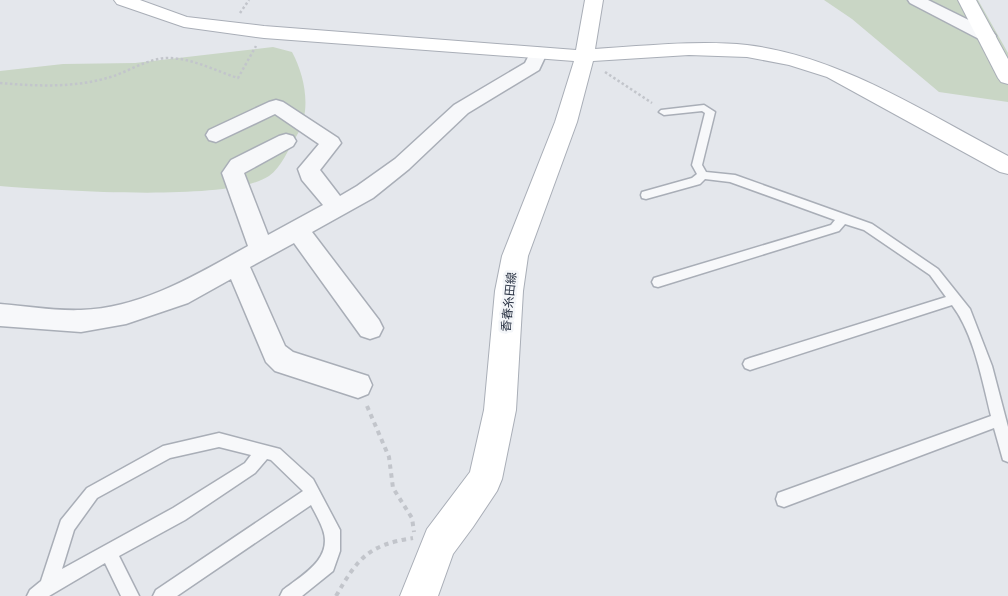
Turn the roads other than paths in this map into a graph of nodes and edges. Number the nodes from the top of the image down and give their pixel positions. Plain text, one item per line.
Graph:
1 (123, 0) edge
2 (594, 0) edge
3 (916, 0) edge
4 (967, 0) edge
5 (987, 36) junction
6 (538, 52) junction
7 (582, 56) junction
8 (1008, 78) edge
9 (664, 112) road end
10 (216, 134) dead end
11 (286, 141) dead end
12 (1008, 166) edge
13 (703, 175) junction
14 (646, 195) dead end
15 (337, 208) junction
16 (843, 218) junction
17 (297, 230) junction
18 (261, 249) junction
19 (237, 264) junction
20 (658, 282) dead end
21 (955, 299) junction
22 (0, 315) edge
23 (370, 328) dead end
24 (750, 364) dead end
25 (358, 385) road end
26 (999, 420) junction
27 (264, 451) junction
28 (1008, 456) edge
29 (313, 494) junction
30 (784, 499) dead end
31 (109, 553) junction
32 (42, 591) edge
33 (130, 596) edge
34 (162, 596) edge
35 (288, 596) edge
36 (419, 596) edge

1 - 6 street
2 - 7 street, 香春糸田線
3 - 5 street
4 - 5 street
5 - 8 street
6 - 7 street
6 - 15 street
7 - 12 street
7 - 36 street, 香春糸田線
9 - 13 lane
10 - 15 street
11 - 18 street
13 - 14 lane
13 - 16 lane
15 - 17 street
16 - 20 lane
16 - 21 lane
17 - 18 street
17 - 23 street
18 - 19 street
19 - 22 street
19 - 25 street
21 - 24 lane
21 - 26 lane
26 - 28 lane
26 - 30 lane
27 - 29 lane
27 - 31 lane
27 - 32 lane
29 - 34 lane
29 - 35 lane
31 - 32 lane
31 - 33 lane

